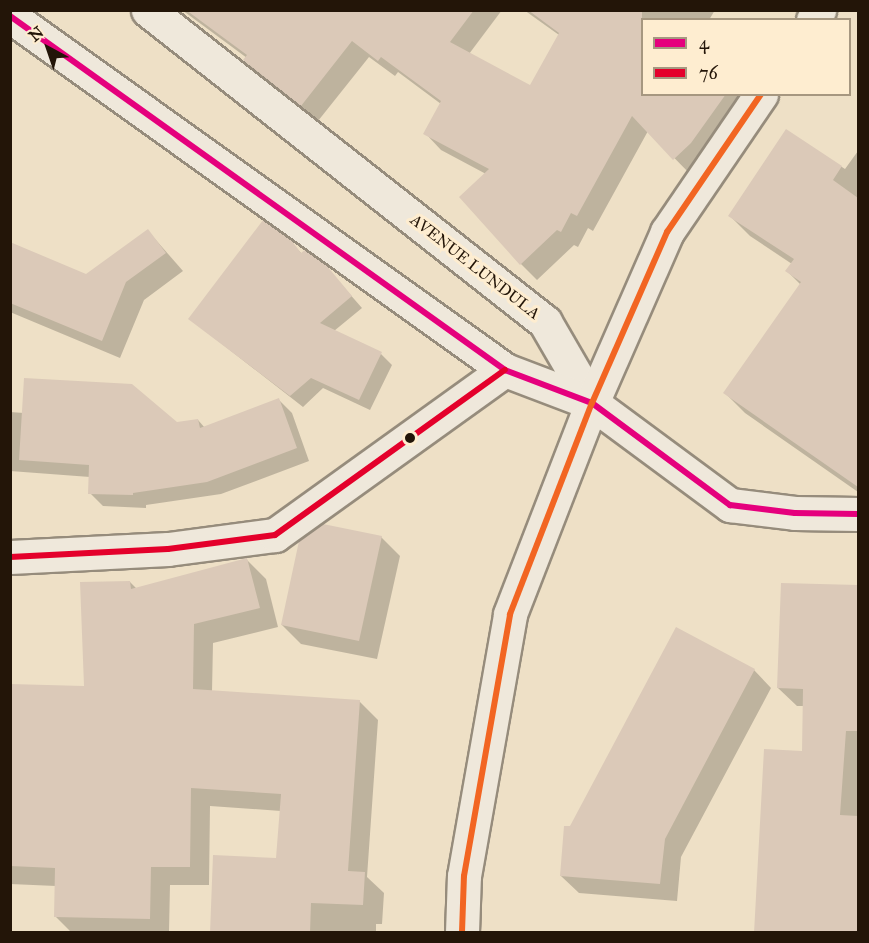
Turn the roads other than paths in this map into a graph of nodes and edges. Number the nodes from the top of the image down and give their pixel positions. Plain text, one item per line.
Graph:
1 (148, 10) edge
2 (10, 16) edge
3 (760, 96) edge
4 (505, 370) junction
5 (592, 403) junction
6 (858, 514) edge
7 (10, 556) edge
8 (462, 933) edge

1 - 5 street, AVENUE LUNDULA
2 - 4 street
3 - 5 street
4 - 5 street
4 - 7 street
5 - 6 street
5 - 8 street

